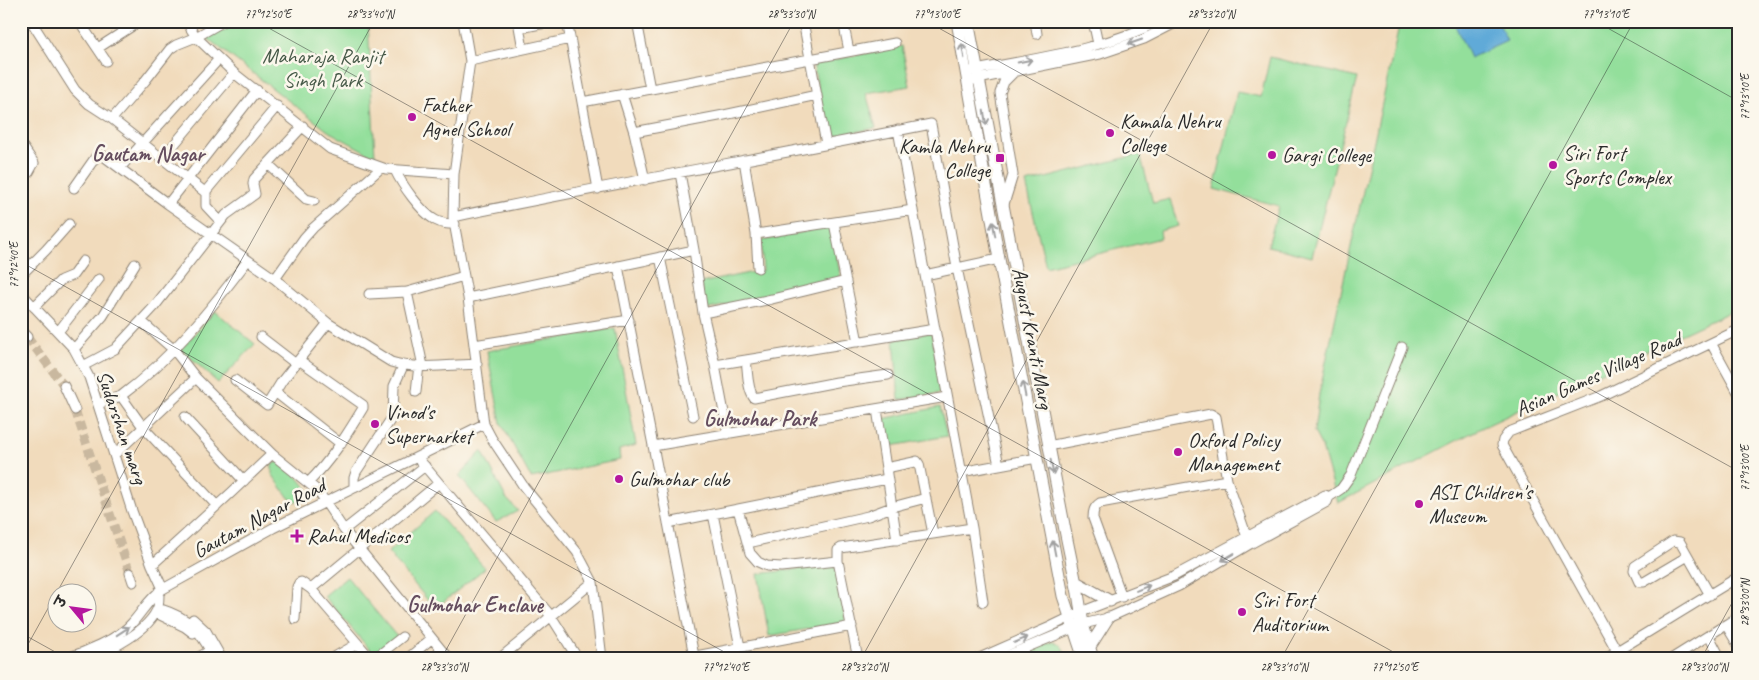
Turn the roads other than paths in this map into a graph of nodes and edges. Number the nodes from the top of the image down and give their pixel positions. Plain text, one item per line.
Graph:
1 (31, 21) edge
2 (80, 21) edge
3 (140, 21) edge
4 (186, 21) edge
5 (224, 21) edge
6 (463, 21) edge
7 (556, 21) edge
8 (567, 21) edge
9 (637, 21) edge
10 (803, 21) edge
11 (843, 21) edge
12 (957, 21) edge
13 (968, 21) edge
14 (1035, 21) edge
15 (1093, 21) edge
16 (1159, 21) edge
17 (1179, 21) edge
18 (519, 25) edge
19 (1038, 34) dead end
20 (196, 37) junction
21 (570, 39) junction
22 (895, 43) dead end
23 (1098, 44) junction
24 (98, 48) junction
25 (523, 49) junction
26 (849, 51) junction
27 (810, 58) junction
28 (219, 59) junction
29 (106, 61) dead end
30 (470, 61) junction
31 (1014, 72) junction
32 (234, 73) junction
33 (972, 76) junction
34 (650, 89) junction
35 (256, 90) junction
36 (622, 94) junction
37 (816, 95) junction
38 (582, 102) junction
39 (277, 106) junction
40 (112, 119) junction
41 (302, 126) junction
42 (898, 130) junction
43 (634, 132) junction
44 (143, 143) junction
45 (21, 144) edge
46 (826, 144) junction
47 (162, 160) junction
48 (744, 160) junction
49 (268, 164) junction
50 (120, 168) junction
51 (381, 168) junction
52 (395, 170) junction
53 (680, 173) junction
54 (454, 174) junction
55 (21, 179) edge
56 (187, 179) junction
57 (645, 180) junction
58 (74, 188) dead end
59 (598, 189) junction
60 (206, 193) junction
61 (314, 201) dead end
62 (168, 204) junction
63 (1003, 208) junction
64 (912, 210) junction
65 (454, 221) junction
66 (220, 222) junction
67 (834, 223) junction
68 (69, 224) dead end
69 (210, 234) junction
70 (756, 234) junction
71 (694, 250) junction
72 (660, 257) junction
73 (999, 259) junction
74 (248, 260) junction
75 (83, 261) dead end
76 (135, 264) dead end
77 (618, 266) junction
78 (758, 268) dead end
79 (956, 268) junction
80 (21, 275) edge
81 (925, 275) junction
82 (464, 276) junction
83 (99, 279) dead end
84 (275, 279) junction
85 (846, 282) junction
86 (407, 292) junction
87 (21, 293) edge
88 (369, 294) dead end
89 (468, 298) junction
90 (34, 307) junction
91 (703, 313) junction
92 (629, 320) junction
93 (142, 321) junction
94 (328, 323) junction
95 (935, 329) junction
96 (1738, 330) edge
97 (58, 332) junction
98 (261, 337) dead end
99 (858, 342) junction
100 (1711, 343) junction
101 (474, 345) junction
102 (1402, 347) dead end
103 (74, 350) junction
104 (174, 350) junction
105 (746, 360) junction
106 (297, 362) junction
107 (404, 364) junction
108 (477, 364) junction
109 (715, 365) junction
110 (83, 366) junction
111 (421, 366) junction
112 (888, 375) dead end
113 (196, 378) junction
114 (235, 380) dead end
115 (64, 386) tunnel mouth
116 (275, 392) junction
117 (416, 392) dead end
118 (1738, 392) edge
119 (121, 396) junction
120 (947, 396) junction
121 (98, 404) junction
122 (877, 408) junction
123 (75, 410) tunnel mouth
124 (693, 416) dead end
125 (185, 417) dead end
126 (484, 424) junction
127 (143, 426) junction
128 (728, 434) junction
129 (341, 444) junction
130 (653, 446) junction
131 (1048, 446) junction
132 (115, 454) junction
133 (272, 454) junction
134 (417, 457) junction
135 (1037, 458) junction
136 (999, 465) junction
137 (425, 466) junction
138 (886, 468) junction
139 (961, 472) junction
140 (887, 479) junction
141 (1227, 480) junction
142 (244, 481) junction
143 (308, 483) junction
144 (439, 483) junction
145 (354, 488) junction
146 (926, 498) junction
147 (326, 502) junction
148 (217, 506) junction
149 (892, 507) junction
150 (738, 509) junction
151 (713, 514) junction
152 (668, 523) junction
153 (972, 528) junction
154 (344, 530) junction
155 (934, 534) junction
156 (897, 540) junction
157 (1248, 540) junction
158 (748, 543) junction
159 (359, 549) junction
160 (1688, 556) junction
161 (838, 561) junction
162 (152, 564) junction
163 (130, 573) tunnel mouth
164 (1738, 577) edge
165 (133, 582) dead end
166 (593, 582) junction
167 (1076, 582) junction
168 (311, 589) junction
169 (161, 590) junction
170 (1710, 595) junction
171 (1122, 597) junction
172 (983, 602) dead end
173 (1110, 602) junction
174 (156, 610) junction
175 (168, 611) junction
176 (551, 616) junction
177 (1108, 618) junction
178 (1738, 618) edge
179 (294, 619) dead end
180 (1077, 620) junction
181 (1726, 625) junction
182 (852, 626) junction
183 (1709, 636) junction
184 (402, 637) dead end
185 (431, 639) junction
186 (358, 644) junction
187 (1738, 645) edge
188 (740, 648) junction
189 (113, 649) junction
190 (1617, 651) junction
191 (1091, 653) edge
192 (207, 656) edge
193 (694, 656) junction
194 (448, 658) edge
195 (64, 659) edge
196 (88, 659) edge
197 (119, 659) edge
198 (195, 659) edge
199 (215, 659) edge
200 (222, 659) edge
201 (331, 659) edge
202 (372, 659) edge
203 (407, 659) edge
204 (499, 659) edge
205 (578, 659) edge
206 (602, 659) edge
207 (680, 659) edge
208 (858, 659) edge
209 (977, 659) edge
210 (999, 659) edge
211 (1084, 659) edge
212 (1604, 659) edge
213 (1670, 659) edge
214 (1721, 659) edge

1 - 40 street
2 - 24 street
3 - 24 street
4 - 20 street
5 - 20 street
6 - 30 street
7 - 18 street
8 - 21 street
9 - 34 street
10 - 27 street
11 - 26 street
33 -> 12 main road, August Kranti Marg
13 - 33 main road, August Kranti Marg
14 - 19 street
15 - 23 street
16 - 23 street
17 -> 31 street
18 - 25 street
20 - 28 street
20 - 40 street
21 - 25 street
21 - 38 street
22 - 26 street
33 -> 23 street
24 - 29 street
25 - 30 street
26 - 27 street
27 - 34 street
27 - 37 street
28 - 32 street
28 - 44 street
30 - 54 street
31 - 33 street
31 - 63 street
32 - 35 street
32 - 47 street
33 -> 63 main road, August Kranti Marg
73 -> 33 main road, August Kranti Marg
34 - 36 street
35 - 39 street
35 - 56 street
36 - 38 street
36 - 43 street
37 - 43 street
37 - 46 street
38 - 59 street
39 - 41 street
39 - 60 street
40 - 44 street
41 - 49 street
41 - 51 street
42 - 46 street
42 - 64 street
42 - 79 street
43 - 57 street
44 - 47 street
44 - 50 street
45 - 55 street
46 - 48 street
47 - 56 street
48 - 53 street
48 - 70 street
49 - 61 street
49 - 66 street
50 - 58 street
50 - 62 street
51 - 52 street
51 - 84 street
52 - 54 street
52 - 65 street
53 - 57 street
53 - 71 street
54 - 65 street
56 - 60 street
56 - 62 street
57 - 59 street
59 - 65 street
60 - 66 street
62 - 69 street
63 - 131 main road, August Kranti Marg
64 - 67 street
64 - 81 street
65 - 82 street
66 - 69 street
67 - 70 street
67 - 85 street
68 - 80 street
69 - 74 street
69 - 93 street
70 - 78 street
71 - 72 street
71 - 91 street
72 - 77 street
72 - 124 street
73 - 79 street
135 -> 73 main road, August Kranti Marg
74 - 84 street
74 - 104 street
75 - 90 street
76 - 103 street
77 - 89 street
77 - 92 street
79 - 81 street
79 - 136 street
81 - 95 street
82 - 86 street
82 - 89 street
83 - 97 street
84 - 94 street
85 - 91 street
85 - 99 street
86 - 88 street
86 - 111 street
87 - 90 street, Sudarshan marg
89 - 101 street
90 - 97 street, Sudarshan marg
91 - 109 street
92 - 101 street
92 - 130 street
93 - 104 street
93 - 110 street
94 - 106 street
94 - 107 street
95 - 99 street
95 - 120 street
96 - 100 street, Asian Games Village Road
97 - 103 street, Sudarshan marg
98 - 106 street
99 - 105 street
100 - 118 street
100 - 190 street, Asian Games Village Road
101 - 108 street
102 - 157 street
103 - 110 street, Sudarshan marg
104 - 113 street
104 - 119 street
105 - 109 street
105 - 112 street
106 - 116 street
106 - 129 street
107 - 111 street
107 - 145 street
108 - 111 street
108 - 126 street
109 - 128 street
110 - 121 street, Sudarshan marg
111 - 117 street
113 - 127 street
113 - 133 street
114 - 116 street
115 - 123 street
116 - 129 street
119 - 121 street
119 - 127 street
120 - 122 street
120 - 139 street
121 - 132 street, Sudarshan marg
122 - 128 street
122 - 138 street
125 - 142 street
126 - 134 street, Gautam Nagar Road
126 - 166 street
127 - 132 street
127 - 148 street
128 - 130 street
129 - 143 street
130 - 152 street
131 - 141 street
131 -> 167 main road, August Kranti Marg
132 - 162 street, Sudarshan marg
133 - 142 street
133 - 143 street
134 - 137 street
134 - 145 street, Gautam Nagar Road
135 - 136 street
180 -> 135 main road, August Kranti Marg
136 - 139 street
137 - 144 street
137 - 154 street
138 - 140 street
138 - 146 street
139 - 153 street
140 - 149 street
140 - 150 street
141 - 157 street
141 - 171 street
142 - 148 street
143 - 147 street
144 - 159 street
144 - 176 street
145 - 147 street, Gautam Nagar Road
146 - 149 street
146 - 155 street
147 - 154 street
147 - 169 street, Gautam Nagar Road
148 - 162 street
149 - 156 street
149 - 158 street
150 - 151 street
150 - 158 street
151 - 152 street
151 - 188 street
152 - 193 street
153 - 155 street
153 - 172 street
154 - 159 street
155 - 156 street
156 - 161 street
171 -> 157 street
157 -> 177 street
158 - 161 street
159 - 168 street
159 - 185 street
160 - 160 street
160 - 170 street
161 - 182 street
162 - 169 street, Sudarshan marg
163 - 165 street
164 - 170 street
166 - 176 street
166 - 206 street
167 - 173 main road
167 - 180 main road, August Kranti Marg
168 - 179 street
168 - 186 street
169 - 174 street
195 -> 169 street, Gautam Nagar Road
170 - 190 street
171 - 173 street
173 - 180 street
174 - 175 street
174 - 189 street
174 - 192 street
175 - 199 street
175 - 200 street
176 - 204 street
176 - 205 street
177 - 180 street
177 - 191 main road
178 - 181 street
180 - 191 main road, August Kranti Marg
209 -> 180 street
180 - 210 street
180 - 211 main road, August Kranti Marg
181 - 183 street
181 - 187 street
182 - 188 street
182 - 208 street
183 - 213 street
183 - 214 street
184 - 202 street
185 - 194 street
185 - 203 street
186 - 201 street
186 - 202 street
188 - 193 street
189 - 196 street
189 - 197 street
190 - 212 street
192 - 198 street
193 - 207 street

